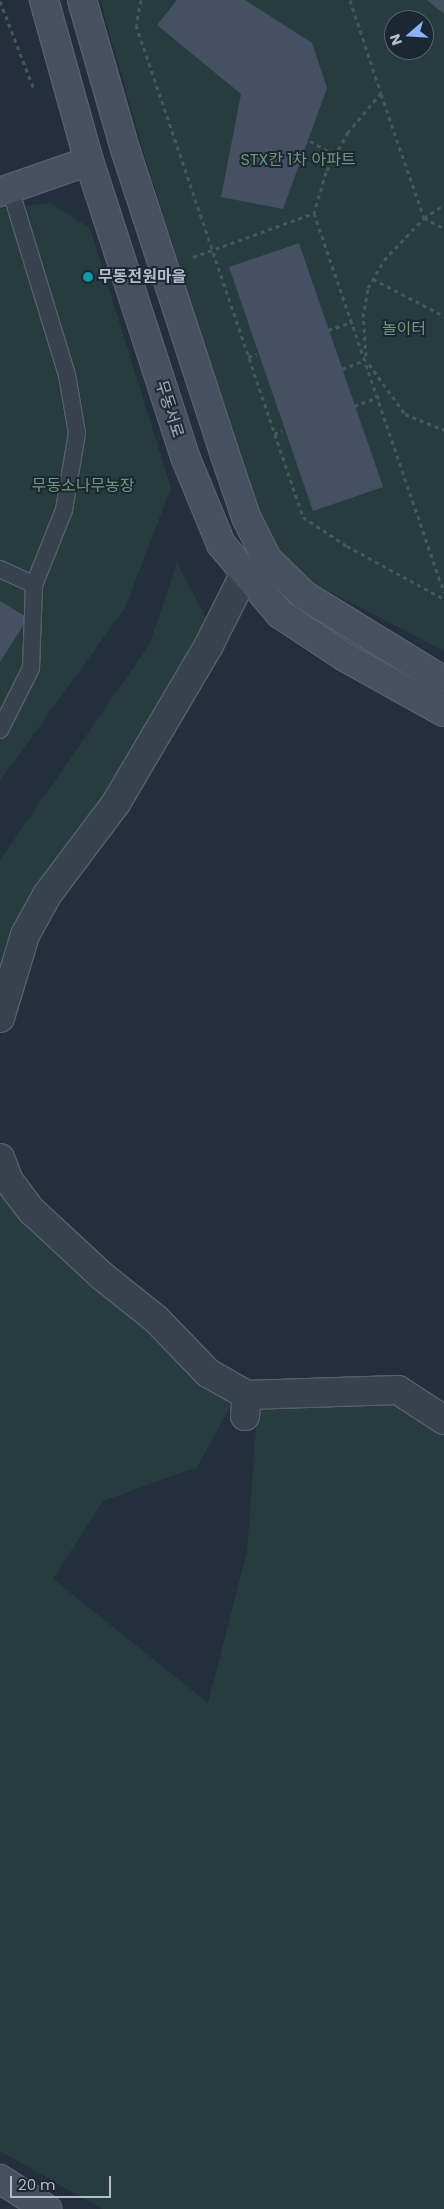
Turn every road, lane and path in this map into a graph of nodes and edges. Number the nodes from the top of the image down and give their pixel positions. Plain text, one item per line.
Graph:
1 (0, 0) edge
2 (44, 0) edge
3 (82, 0) edge
4 (141, 0) edge
5 (350, 0) edge
6 (381, 93) junction
7 (37, 96) dead end
8 (310, 141) dead end
9 (335, 155) junction
10 (89, 161) junction
11 (5, 190) edge
12 (444, 204) edge
13 (314, 213) junction
14 (424, 218) junction
15 (444, 228) edge
16 (212, 250) junction
17 (373, 279) junction
18 (444, 316) edge
19 (353, 322) junction
20 (328, 330) dead end
21 (257, 354) dead end
22 (248, 357) junction
23 (366, 360) junction
24 (342, 369) dead end
25 (379, 397) junction
26 (354, 406) dead end
27 (444, 430) edge
28 (282, 431) dead end
29 (274, 434) junction
30 (0, 569) edge
31 (244, 575) junction
32 (34, 585) junction
33 (444, 592) edge
34 (444, 598) edge
35 (444, 681) edge
36 (444, 712) edge
37 (0, 730) edge
38 (0, 1018) edge
39 (0, 1158) edge
40 (444, 1420) edge
41 (0, 2179) edge
42 (47, 2209) edge

1 - 7 path
2 - 10 main road, 무동서로
3 - 35 main road
4 - 16 path
5 - 6 path
6 - 9 path
6 - 14 path
8 - 9 path
9 - 13 path
10 - 11 main road
10 - 31 main road, 무동서로
11 - 32 lane
12 - 14 path
13 - 16 path
13 - 19 path
14 - 15 path
14 - 17 path
16 - 22 path
17 - 18 path
17 - 23 path
19 - 20 path
19 - 23 path
21 - 22 path
22 - 29 path
23 - 24 path
23 - 25 path
23 - 27 path
25 - 26 path
25 - 33 path
28 - 29 path
29 - 34 path
30 - 32 lane
31 - 36 main road, 무동서로
31 - 38 street
32 - 37 lane
39 - 40 street
41 - 42 main road

